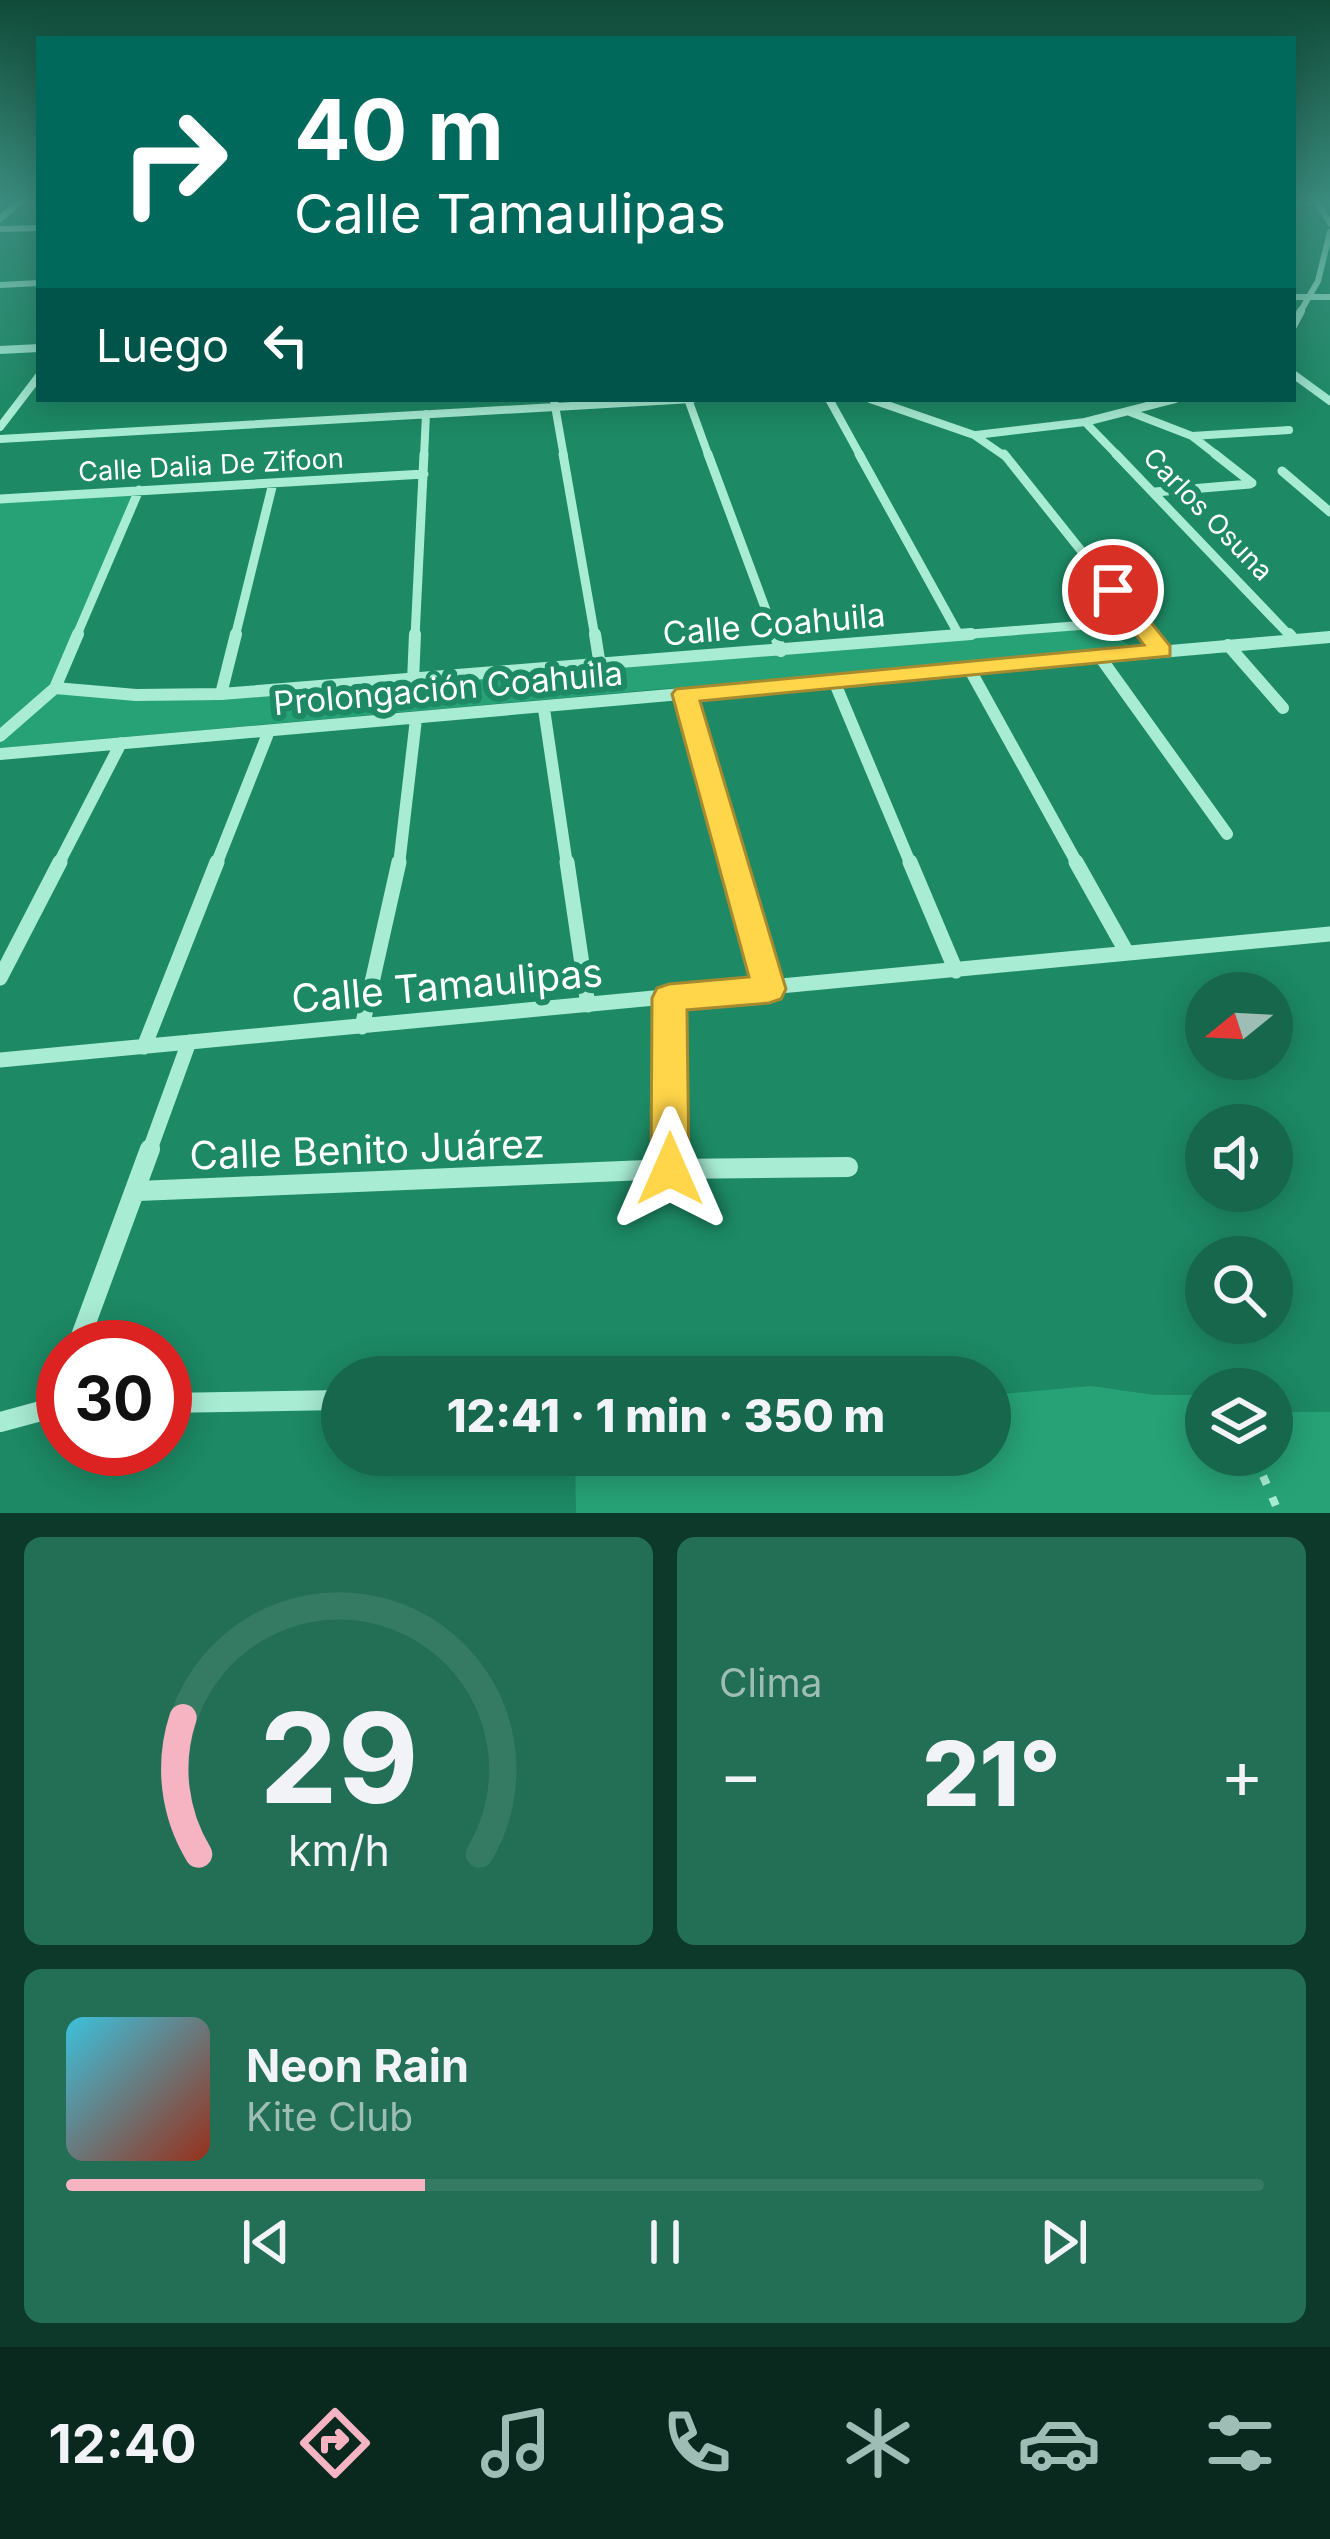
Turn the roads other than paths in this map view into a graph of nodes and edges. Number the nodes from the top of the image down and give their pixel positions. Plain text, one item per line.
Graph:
1 (1317, 271) edge
2 (36, 283) edge
3 (0, 285) edge
4 (1296, 297) edge
5 (1330, 297) edge
6 (1309, 299) junction
7 (1296, 321) edge
8 (36, 348) edge
9 (0, 350) edge
10 (1296, 376) edge
11 (36, 380) edge
12 (36, 394) edge
13 (24, 395) junction
14 (1330, 401) edge
15 (402, 402) edge
16 (588, 402) edge
17 (690, 402) edge
18 (831, 402) edge
19 (879, 402) edge
20 (1164, 402) edge
21 (554, 403) edge
22 (1129, 412) junction
23 (426, 414) junction
24 (400, 416) junction
25 (1085, 422) junction
26 (0, 427) edge
27 (1288, 430) dead end
28 (974, 435) junction
29 (1192, 436) junction
30 (0, 439) edge
31 (1282, 471) dead end
32 (424, 474) junction
33 (273, 483) junction
34 (139, 490) junction
35 (1155, 492) junction
36 (0, 499) edge
37 (1330, 512) edge
38 (1138, 621) junction
39 (959, 635) junction
40 (1324, 638) edge
41 (1294, 640) junction
42 (1228, 645) junction
43 (1330, 650) edge
44 (781, 651) junction
45 (1161, 651) junction
46 (1100, 657) junction
47 (601, 665) junction
48 (969, 668) junction
49 (413, 681) junction
50 (834, 681) junction
51 (56, 688) junction
52 (220, 694) junction
53 (685, 694) junction
54 (1283, 708) dead end
55 (544, 709) junction
56 (416, 719) junction
57 (269, 730) junction
58 (0, 736) edge
59 (122, 743) junction
60 (0, 754) edge
61 (1227, 834) dead end
62 (1330, 934) edge
63 (1127, 953) junction
64 (956, 971) junction
65 (0, 978) edge
66 (769, 989) junction
67 (669, 998) junction
68 (588, 1005) junction
69 (362, 1027) junction
70 (189, 1042) junction
71 (144, 1047) junction
72 (0, 1060) edge
73 (848, 1167) dead end
74 (670, 1169) junction
75 (138, 1191) junction
76 (88, 1320) edge
77 (321, 1400) edge
78 (192, 1403) edge
79 (36, 1412) edge
80 (0, 1422) edge

1 - 6 street
2 - 3 street
4 - 6 street
5 - 6 street
6 - 7 street
8 - 9 street
10 - 14 street
11 - 13 street
12 - 13 street
13 - 26 street
15 - 24 street
16 - 21 street
17 - 44 street
18 - 39 street
19 - 28 street
20 - 22 street
21 - 23 street
21 - 47 street
22 - 25 street
22 - 29 street
23 - 24 street
23 - 32 street
24 - 30 street
25 - 28 street
25 - 35 street, Carlos Osuna
27 - 29 street
28 - 38 street
29 - 35 street
31 - 37 street
32 - 33 street, Calle Dalia De Zifoon
32 - 49 street
33 - 34 street, Calle Dalia De Zifoon
33 - 52 street
34 - 36 street, Calle Dalia De Zifoon
34 - 51 street
35 - 41 street, Carlos Osuna
38 - 39 street, Calle Coahuila
38 - 45 street
39 - 44 street, Calle Coahuila
40 - 41 street, Prolongación Coahuila
40 - 43 street
41 - 42 street, Prolongación Coahuila
42 - 45 street, Prolongación Coahuila
42 - 54 street
44 - 47 street, Calle Coahuila
45 - 46 street, Prolongación Coahuila
46 - 48 street, Prolongación Coahuila
46 - 61 street
47 - 49 street, Calle Coahuila
48 - 50 street, Prolongación Coahuila
48 - 63 street
49 - 52 street, Calle Coahuila
50 - 53 street, Prolongación Coahuila
50 - 64 street
51 - 52 street, Calle Coahuila
51 - 58 street
53 - 55 street, Prolongación Coahuila
53 - 66 street
55 - 56 street, Prolongación Coahuila
55 - 68 street
56 - 57 street, Prolongación Coahuila
56 - 69 street
57 - 59 street, Prolongación Coahuila
57 - 71 street
59 - 60 street, Prolongación Coahuila
59 - 65 street
62 - 63 street, Calle Tamaulipas
63 - 64 street, Calle Tamaulipas
64 - 66 street, Calle Tamaulipas
66 - 67 street, Calle Tamaulipas
67 - 68 street, Calle Tamaulipas
67 - 74 street
68 - 69 street, Calle Tamaulipas
69 - 70 street, Calle Tamaulipas
70 - 71 street, Calle Tamaulipas
70 - 75 street
71 - 72 street, Calle Tamaulipas
73 - 74 street, Calle Benito Juárez
74 - 75 street, Calle Benito Juárez
75 - 76 street
77 - 78 street
79 - 80 street

